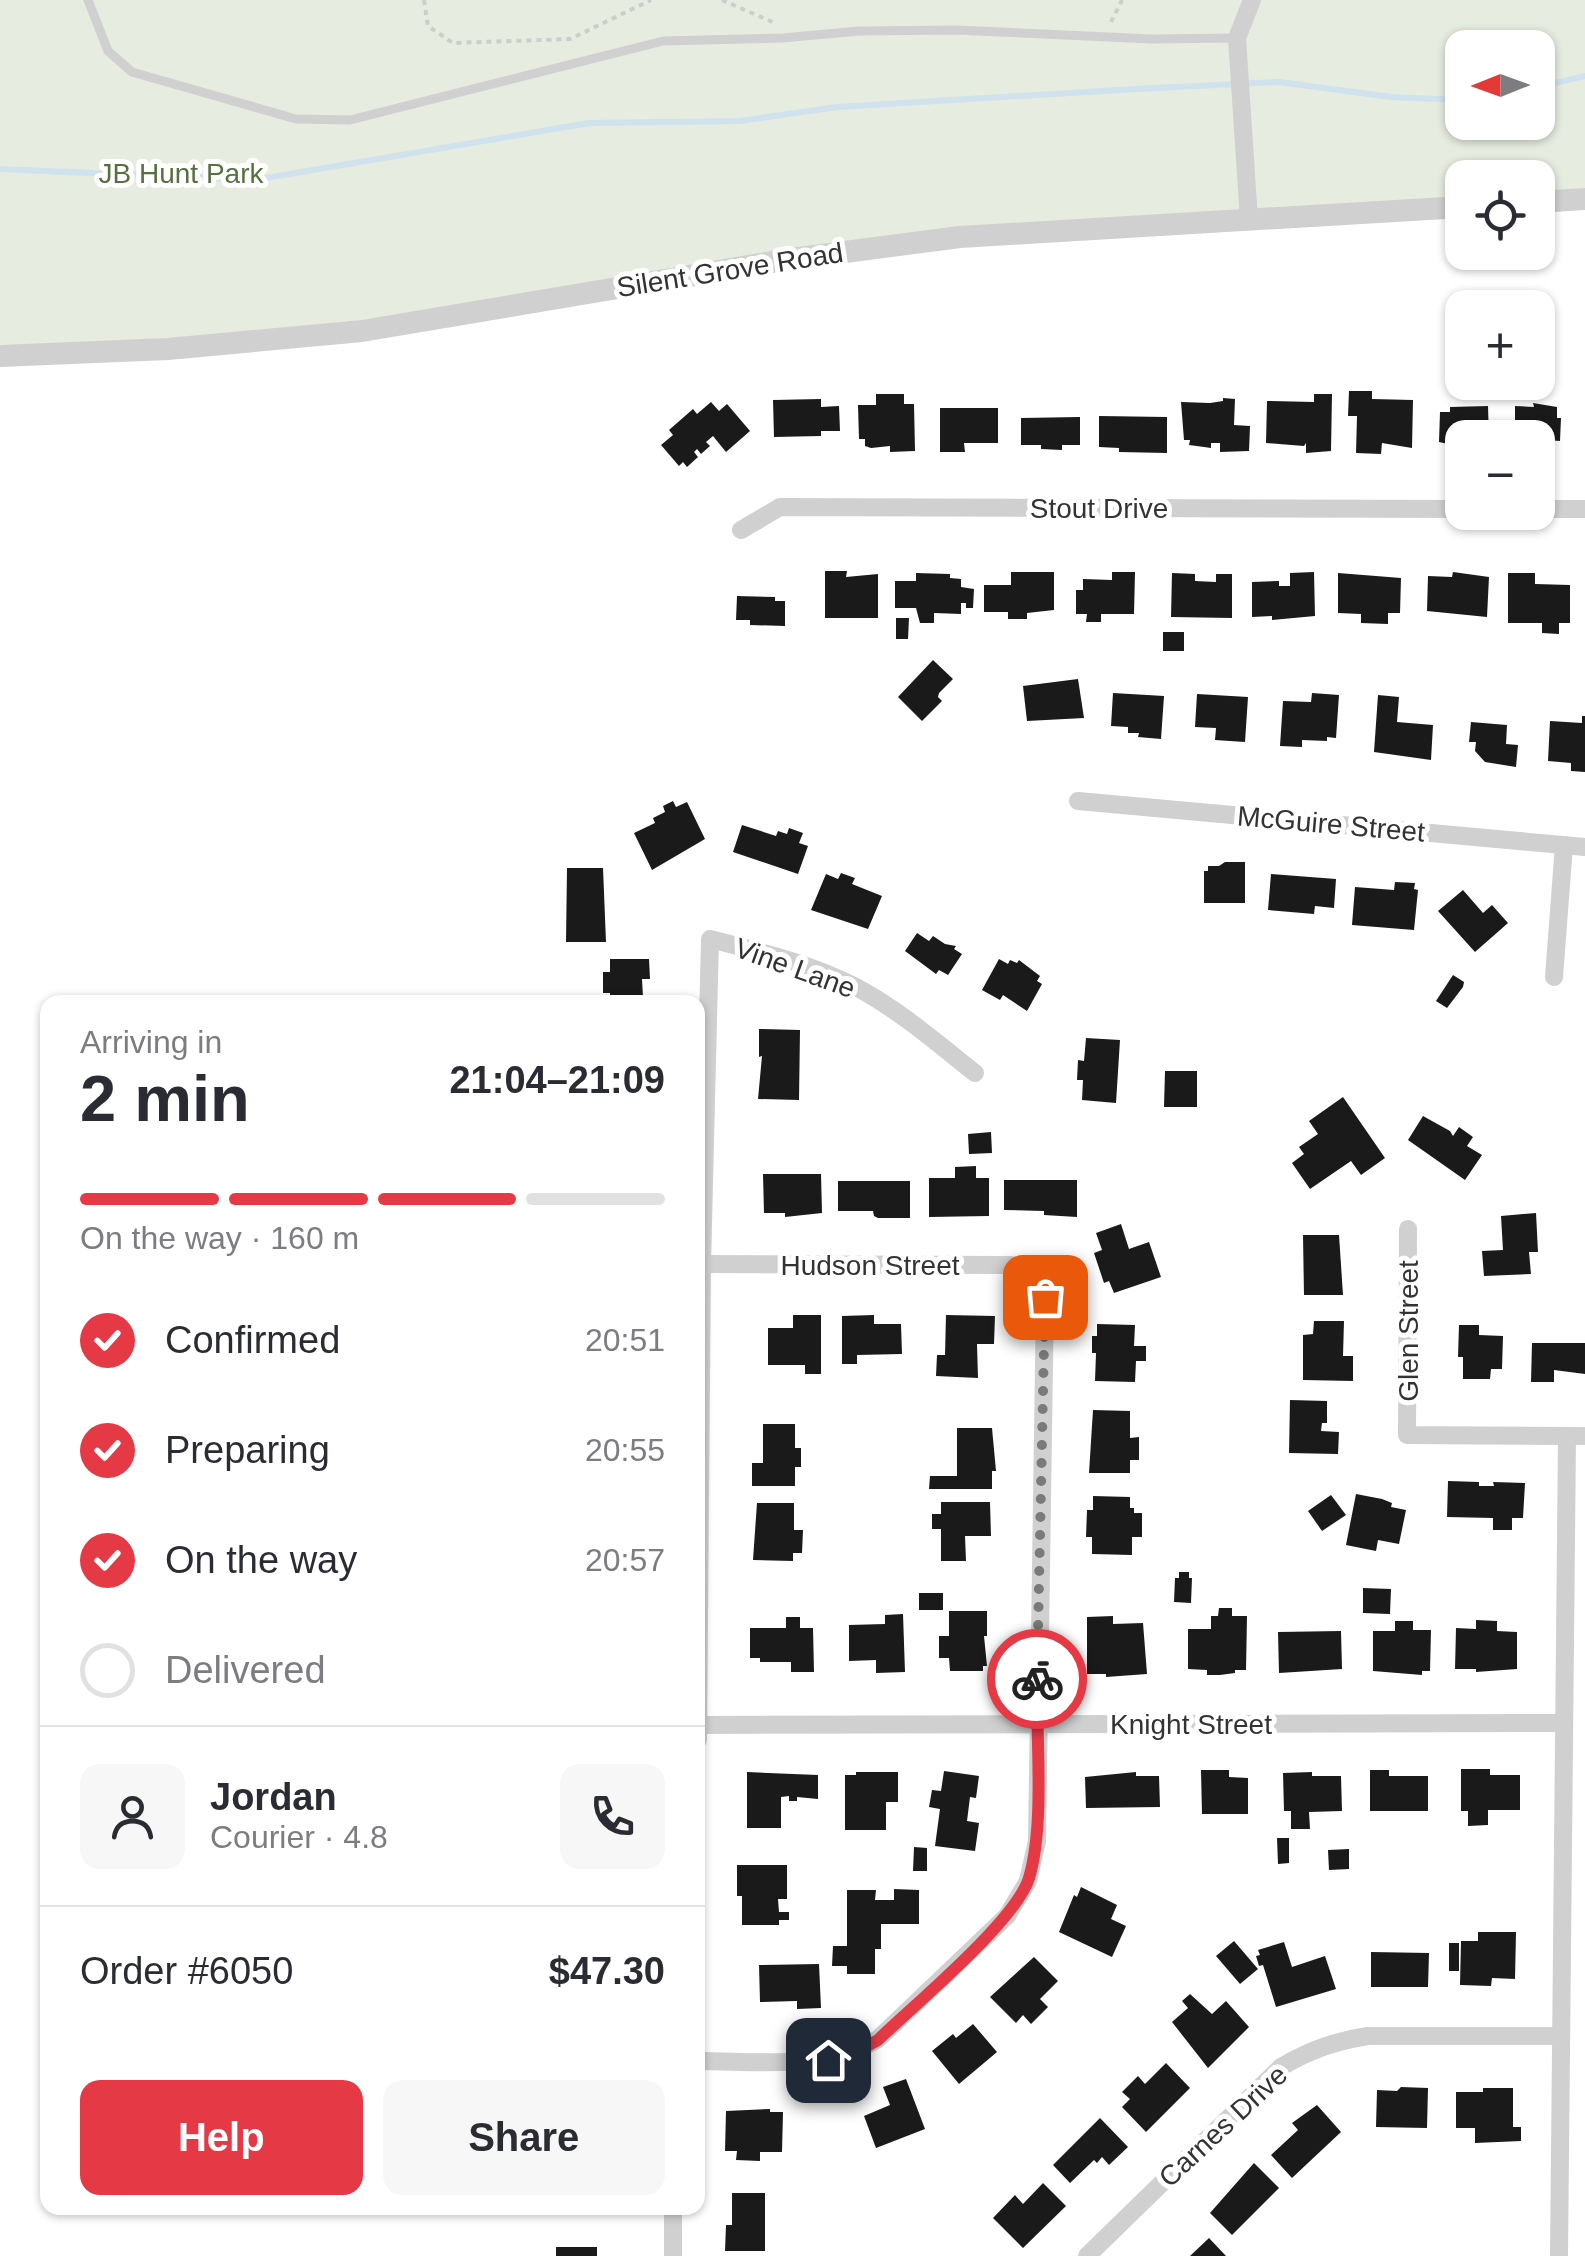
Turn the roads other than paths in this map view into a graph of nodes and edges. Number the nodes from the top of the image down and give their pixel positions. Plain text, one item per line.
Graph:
1 (88, 0) edge
2 (1252, 0) edge
3 (1237, 38) junction
4 (1585, 200) edge
5 (1555, 201) edge
6 (1445, 208) edge
7 (1249, 220) junction
8 (0, 356) edge
9 (1445, 509) edge
10 (1555, 509) edge
11 (1585, 509) edge
12 (741, 530) dead end
13 (1078, 801) dead end
14 (1564, 845) junction
15 (1585, 847) edge
16 (1554, 978) dead end
17 (975, 1073) dead end
18 (705, 1142) edge
19 (1408, 1229) dead end
20 (705, 1264) edge
21 (1576, 1436) edge
22 (1564, 1723) junction
23 (1036, 1724) junction
24 (705, 1725) edge
25 (1561, 2036) junction
26 (705, 2061) edge
27 (673, 2215) edge
28 (673, 2256) edge
29 (1087, 2256) edge
30 (1559, 2256) edge

1 - 3 lane
2 - 3 street
3 - 7 street
4 - 5 street
6 - 7 street, Silent Grove Road
7 - 8 street, Silent Grove Road
9 - 12 street, Stout Drive
10 - 11 street
13 - 14 street, McGuire Street
14 - 15 street, McGuire Street
14 - 16 street
17 - 18 street, Vine Lane
19 - 21 street, Glen Street
20 - 23 street, Hudson Street
21 - 22 street
22 - 23 street, Knight Street
22 - 25 street
23 - 24 street, Knight Street
23 - 26 street
25 - 29 street, Carnes Drive
25 - 30 street
27 - 28 street

